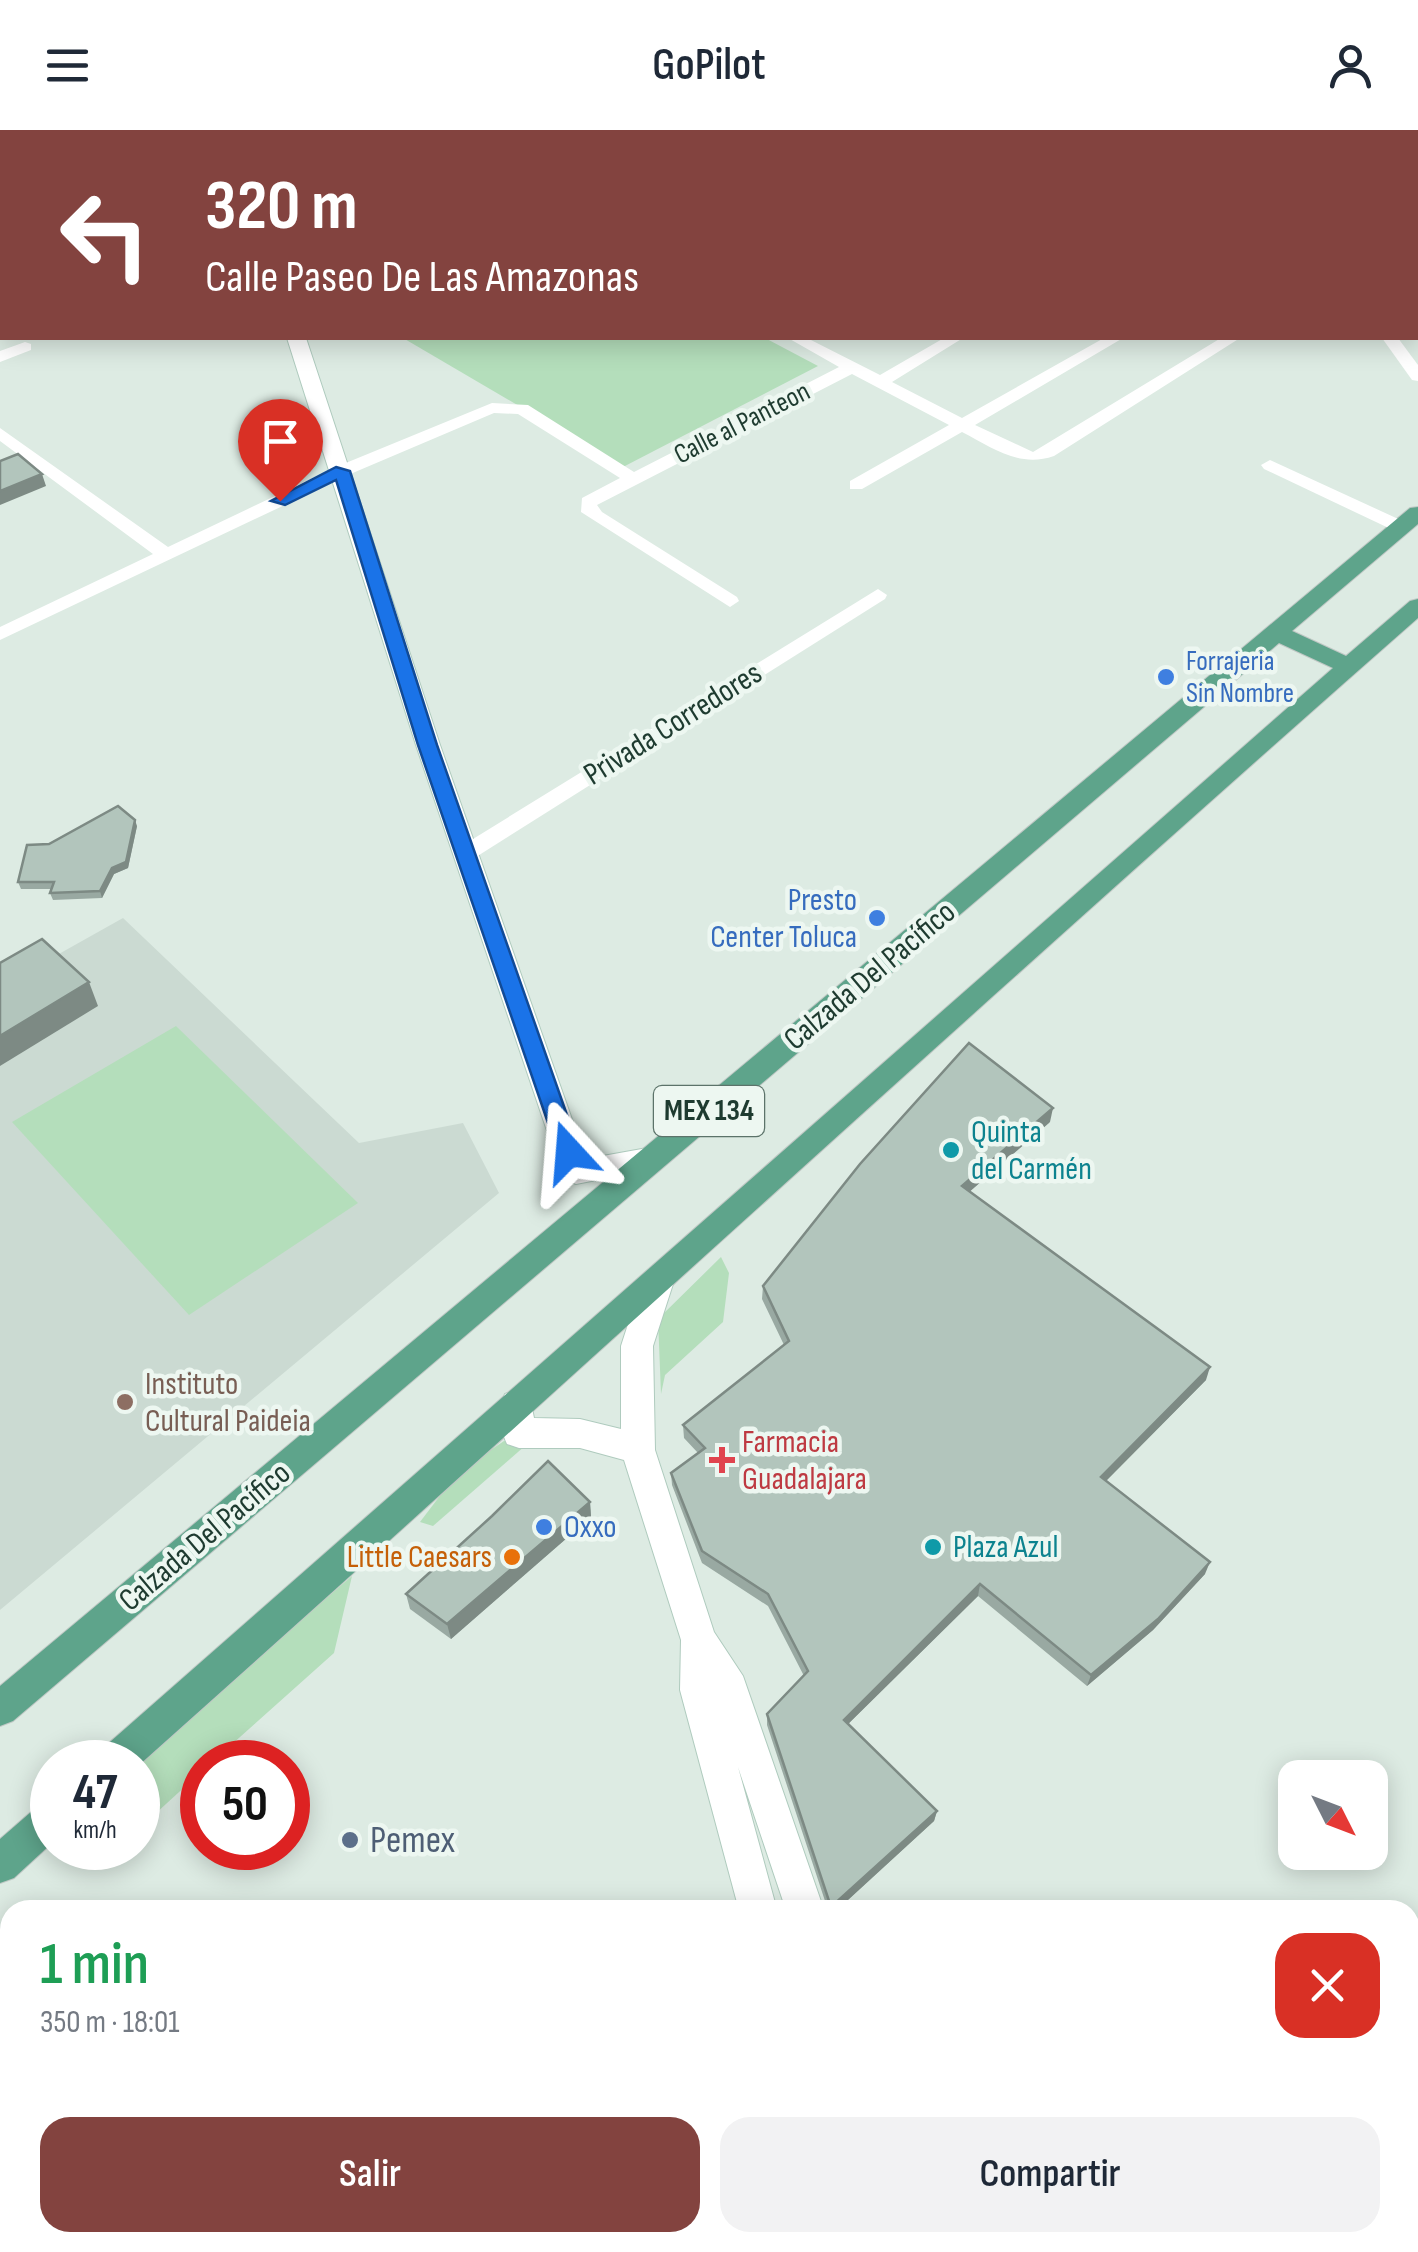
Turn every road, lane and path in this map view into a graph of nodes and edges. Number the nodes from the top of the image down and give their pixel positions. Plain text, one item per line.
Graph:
1 (297, 340) edge
2 (800, 340) edge
3 (952, 340) edge
4 (1111, 340) edge
5 (1229, 340) edge
6 (1391, 340) edge
7 (25, 347) dead end
8 (0, 357) edge
9 (852, 368) junction
10 (1418, 376) edge
11 (880, 382) junction
12 (962, 426) junction
13 (0, 433) edge
14 (1270, 465) dead end
15 (342, 471) junction
16 (632, 478) junction
17 (856, 485) dead end
18 (1410, 520) edge
19 (167, 555) junction
20 (878, 595) dead end
21 (730, 601) dead end
22 (1418, 606) edge
23 (1277, 633) junction
24 (0, 634) edge
25 (1350, 667) junction
26 (468, 852) junction
27 (654, 1158) junction
28 (657, 1284) junction
29 (517, 1404) junction
30 (638, 1450) junction
31 (699, 1640) junction
32 (0, 1708) edge
33 (140, 1740) edge
34 (30, 1837) edge
35 (0, 1864) edge
36 (755, 1900) edge
37 (802, 1900) edge

1 - 15 main road
2 - 9 street
3 - 11 street
4 - 12 street
5 - 12 street
6 - 10 street
7 - 8 street
9 - 11 street
9 - 16 street, Calle al Panteon
11 - 12 street
12 - 17 street
13 - 19 street
14 - 18 street
15 - 16 street
15 - 19 street
15 - 26 main road
16 - 21 street, Calle al Panteon
18 - 23 main road, Calzada Del Pacífico / MEX 134
19 - 24 street
20 - 26 street, Privada Corredores
22 - 25 main road, MEX 134
23 - 25 main road
23 - 27 main road, Calzada Del Pacífico / MEX 134
25 - 28 main road, MEX 134
26 - 27 main road
27 - 32 main road, Calzada Del Pacífico / MEX 134
28 - 29 main road, MEX 134
28 - 30 main road
29 - 30 main road
29 - 33 main road, MEX 134
30 - 31 main road
31 - 36 main road
31 - 37 main road
34 - 35 main road

